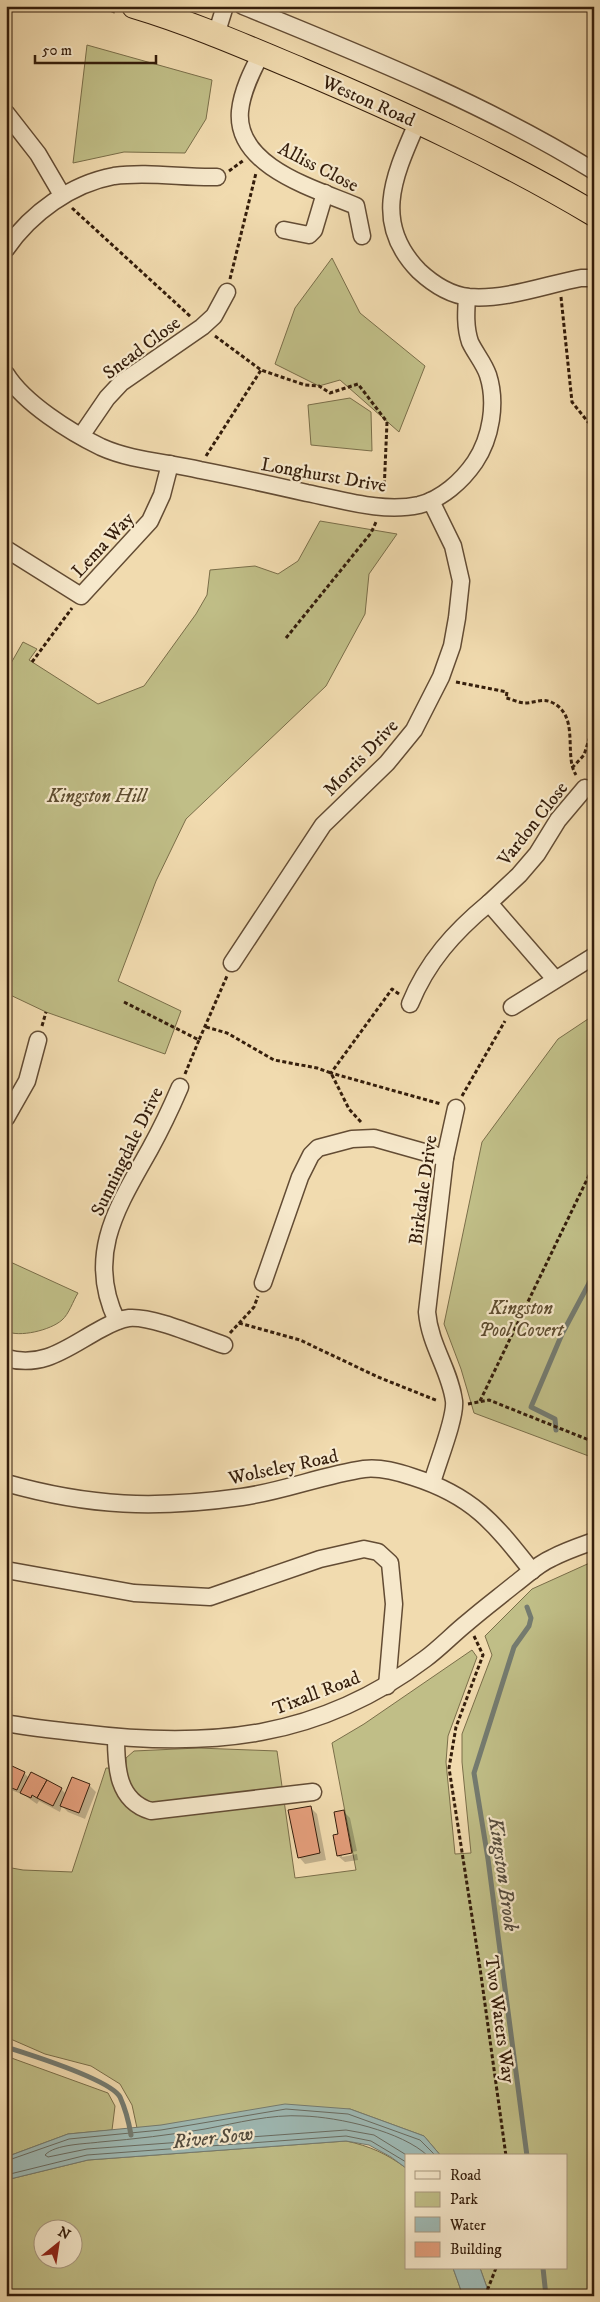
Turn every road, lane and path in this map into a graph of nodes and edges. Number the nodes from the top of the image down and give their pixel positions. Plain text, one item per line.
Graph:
1 (134, 6) edge
2 (225, 6) edge
3 (243, 6) edge
4 (216, 35) junction
5 (261, 54) junction
6 (6, 113) edge
7 (418, 121) junction
8 (257, 155) junction
9 (594, 171) edge
10 (217, 177) joint
11 (325, 193) junction
12 (62, 195) junction
13 (594, 214) edge
14 (284, 230) dead end
15 (362, 236) dead end
16 (6, 249) edge
17 (594, 278) edge
18 (556, 282) junction
19 (227, 292) joint
20 (467, 297) junction
21 (202, 327) junction
22 (260, 370) junction
23 (6, 374) edge
24 (594, 422) edge
25 (81, 436) junction
26 (170, 464) junction
27 (198, 469) junction
28 (431, 501) junction
29 (383, 507) junction
30 (6, 548) edge
31 (82, 596) junction
32 (286, 638) dead end
33 (32, 662) dead end
34 (470, 686) dead end
35 (594, 724) edge
36 (572, 768) junction
37 (585, 788) joint
38 (489, 903) junction
39 (594, 956) edge
40 (232, 963) joint
41 (555, 979) junction
42 (405, 1001) joint
43 (124, 1002) dead end
44 (512, 1007) joint
45 (206, 1027) junction
46 (38, 1040) dead end
47 (199, 1040) junction
48 (331, 1073) junction
49 (180, 1087) joint
50 (456, 1108) junction
51 (6, 1118) edge
52 (374, 1138) junction
53 (445, 1158) junction
54 (594, 1165) edge
55 (263, 1283) joint
56 (117, 1321) junction
57 (239, 1323) junction
58 (224, 1344) joint
59 (6, 1358) edge
60 (480, 1401) junction
61 (454, 1407) junction
62 (594, 1442) edge
63 (6, 1483) edge
64 (432, 1483) junction
65 (594, 1541) edge
66 (6, 1570) edge
67 (532, 1571) junction
68 (467, 1622) junction
69 (387, 1686) junction
70 (6, 1723) edge
71 (116, 1737) junction
72 (313, 1792) dead end
73 (506, 2154) edge
74 (495, 2270) edge
75 (485, 2296) edge

1 - 4 highway, Weston Road
2 - 4 street
3 - 9 street, Weston Road
4 - 5 highway, Weston Road
5 - 7 highway, Weston Road
5 - 8 street, Alliss Close
6 - 12 street
7 - 13 highway, Weston Road
7 - 20 street
8 - 10 path
8 - 11 street, Alliss Close
8 - 19 path
10 - 12 street
11 - 14 street
11 - 15 street, Alliss Close
12 - 16 street
12 - 21 path
17 - 18 street
18 - 20 street
18 - 24 path
19 - 21 street, Snead Close
20 - 28 street, Longhurst Drive
21 - 22 path
21 - 25 street, Snead Close
22 - 27 path
22 - 29 path
23 - 25 street, Longhurst Drive
25 - 26 street, Longhurst Drive
26 - 27 street, Longhurst Drive
26 - 31 street, Lema Way
27 - 29 street, Longhurst Drive
28 - 29 street, Longhurst Drive
28 - 40 street, Morris Drive
29 - 32 path
30 - 31 street, Lema Way
31 - 33 path
34 - 36 path
35 - 36 path
36 - 37 path
37 - 38 street, Vardon Close
38 - 41 street
38 - 42 street, Vardon Close
39 - 41 street
40 - 45 path
41 - 44 street
42 - 48 path
43 - 47 path
44 - 50 path
45 - 47 path
45 - 48 path
46 - 51 street
47 - 49 path
48 - 50 path
48 - 52 path
49 - 56 street, Sunningdale Drive
50 - 53 street, Birkdale Drive
52 - 53 street
52 - 55 street
53 - 61 street, Birkdale Drive
54 - 60 path
55 - 57 path
56 - 58 street
56 - 59 street
57 - 58 path
57 - 61 path
60 - 61 path
60 - 62 path
61 - 64 street, Birkdale Drive
63 - 64 street, Wolseley Road
64 - 67 street, Wolseley Road
65 - 67 street, Tixall Road
66 - 69 street
67 - 68 street, Tixall Road
68 - 69 street, Tixall Road
68 - 73 path, Two Waters Way
69 - 71 street, Tixall Road
70 - 71 street, Tixall Road
71 - 72 street
74 - 75 path

